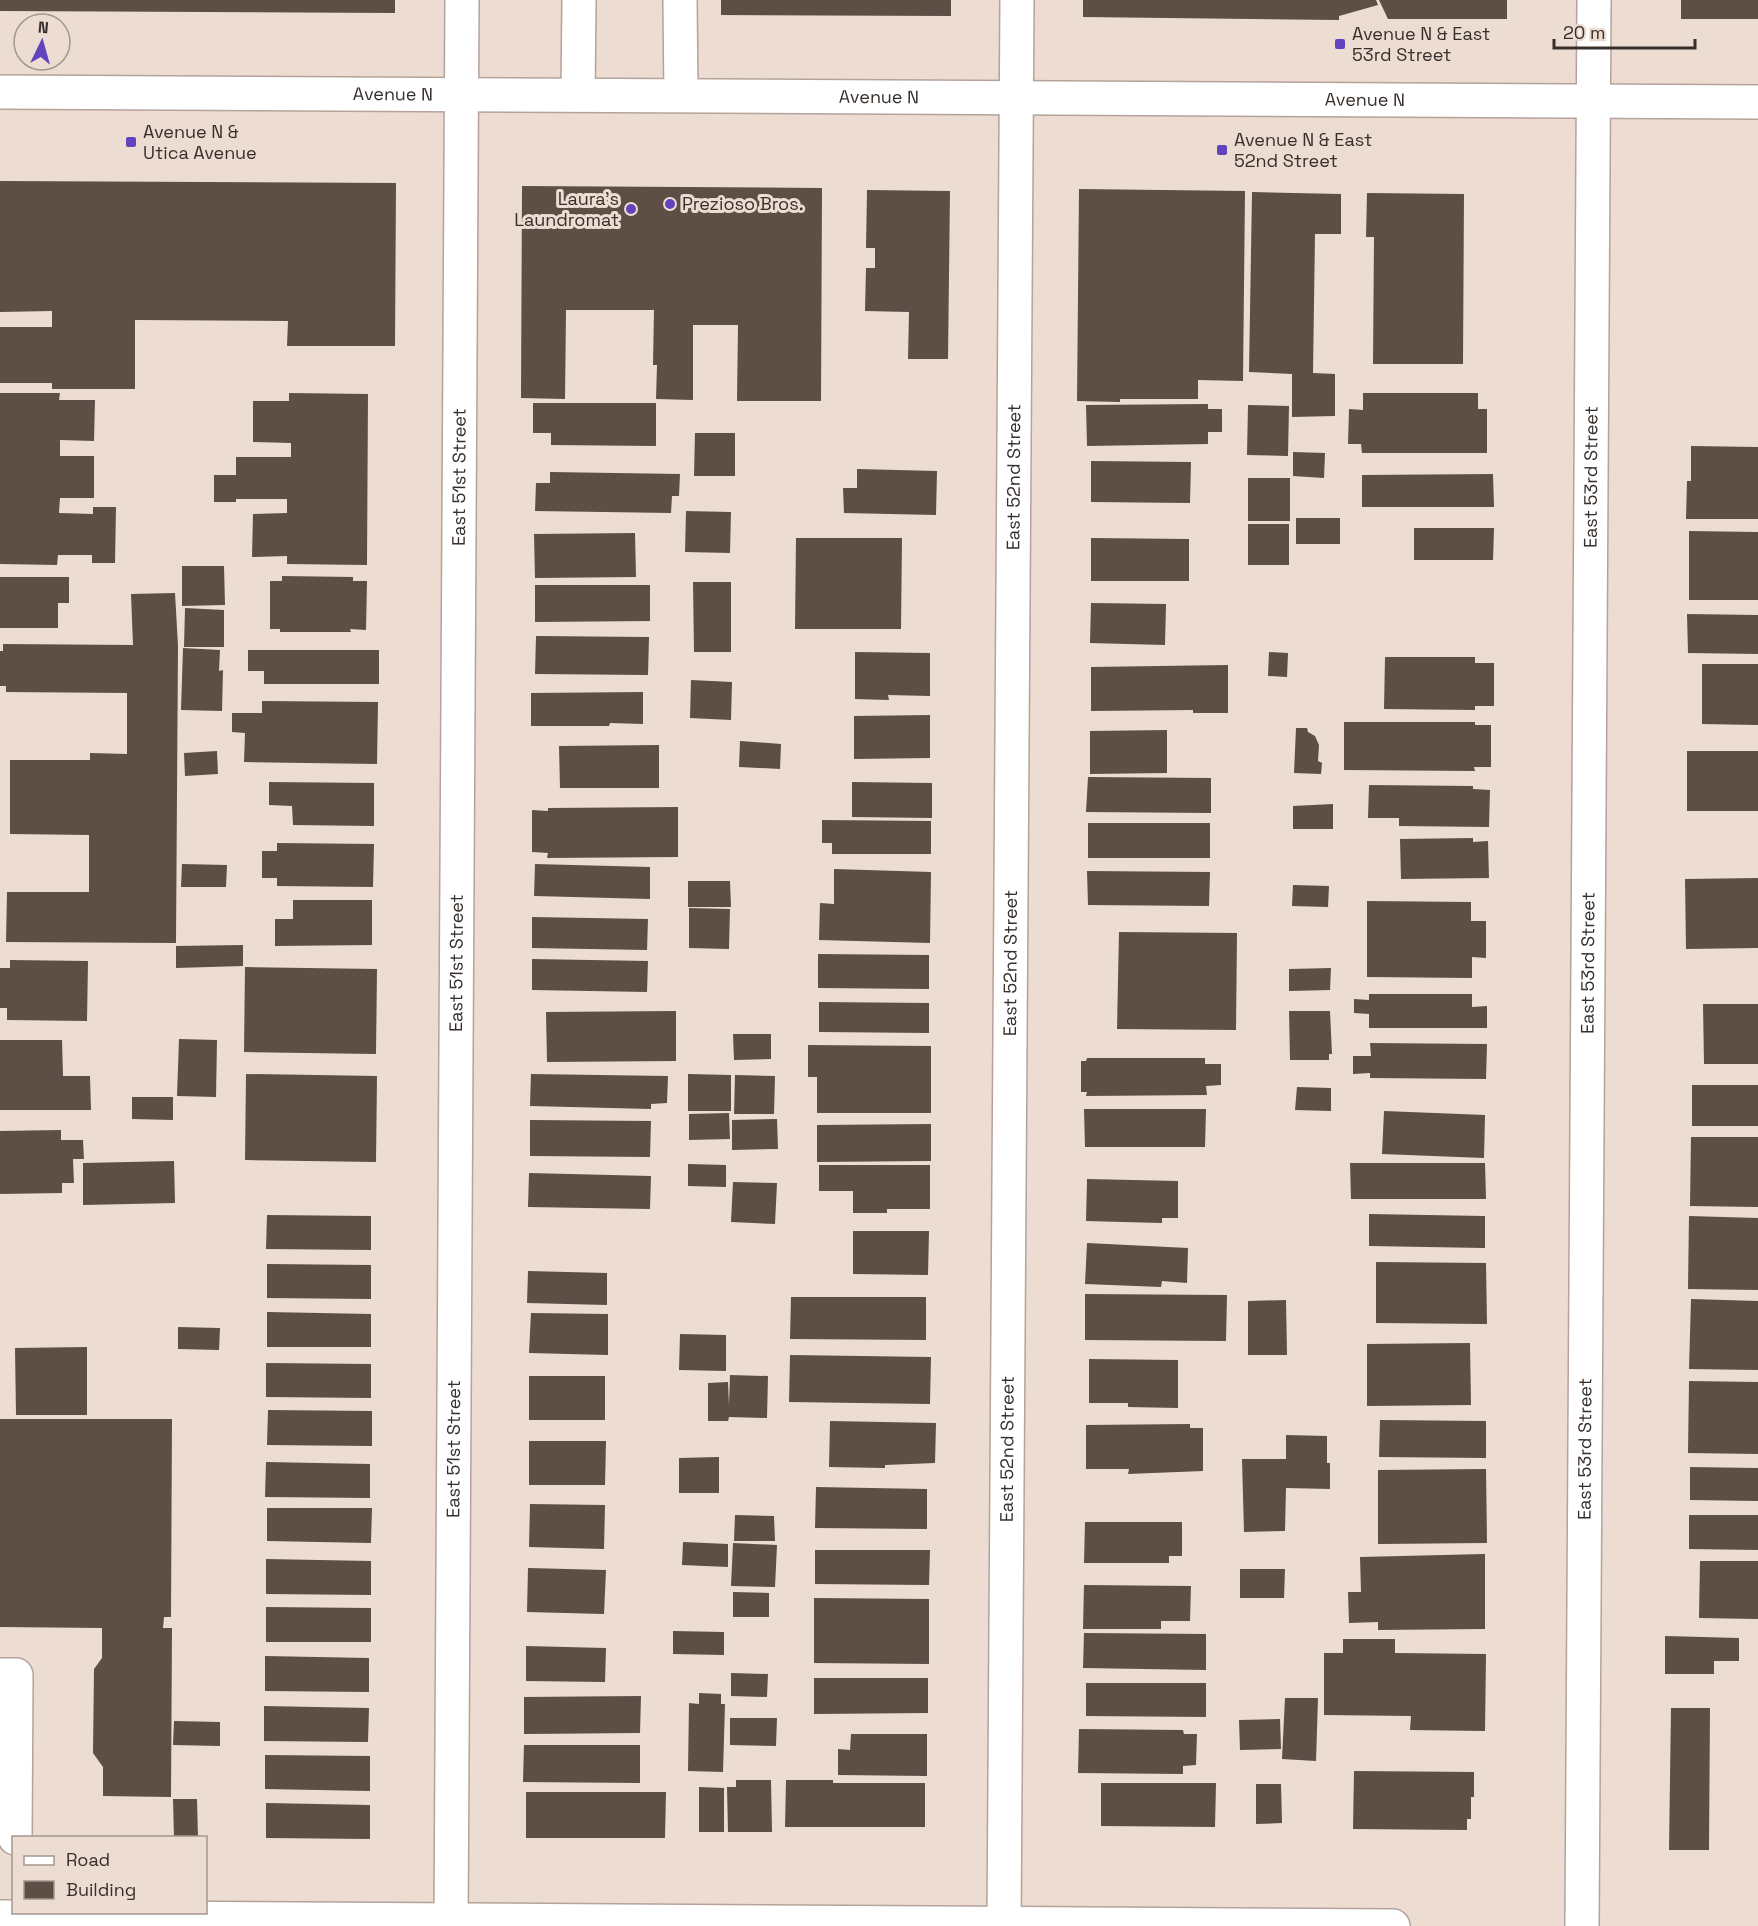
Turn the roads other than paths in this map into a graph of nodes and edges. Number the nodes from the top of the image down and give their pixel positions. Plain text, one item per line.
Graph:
1 (462, 0) edge
2 (579, 0) edge
3 (680, 0) edge
4 (1017, 0) edge
5 (1594, 0) edge
6 (0, 92) edge
7 (461, 94) junction
8 (578, 95) junction
9 (681, 95) junction
10 (1016, 97) junction
11 (1593, 101) junction
12 (1758, 102) edge
13 (0, 1675) edge
14 (15, 1836) edge
15 (10, 1915) edge
16 (230, 1922) edge
17 (451, 1923) edge
18 (1004, 1925) edge
19 (1393, 1926) edge
20 (1582, 1926) edge

1 - 7 street, East 51st Street
2 - 8 street
3 - 9 street
4 - 10 street, East 52nd Street
5 - 11 street, East 53rd Street
6 - 7 street, Avenue N
7 - 8 street, Avenue N
7 - 17 street, East 51st Street
8 - 9 street, Avenue N
9 - 10 street, Avenue N
10 - 11 street, Avenue N
10 - 18 street, East 52nd Street
11 - 12 street, Avenue N
11 - 20 street, East 53rd Street
13 - 14 street
15 - 16 street
16 - 17 street
17 - 18 street
18 - 19 street

